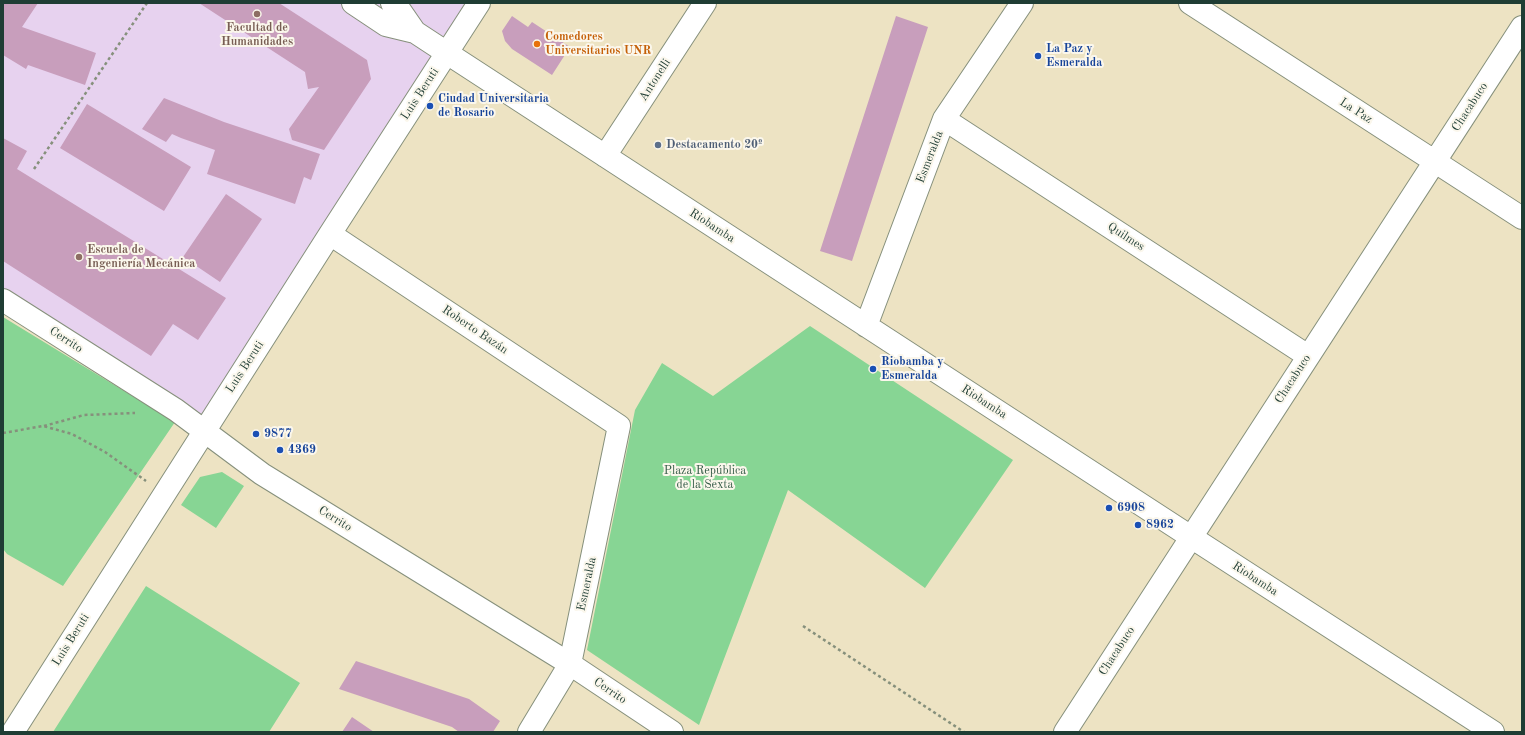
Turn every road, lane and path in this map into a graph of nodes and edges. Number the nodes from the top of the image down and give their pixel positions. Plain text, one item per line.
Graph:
1 (147, 3) edge
2 (352, 3) edge
3 (392, 3) edge
4 (705, 3) edge
5 (1022, 3) edge
6 (1190, 3) edge
7 (475, 6) edge
8 (1522, 27) edge
9 (415, 32) junction
10 (447, 53) junction
11 (944, 118) junction
12 (605, 156) junction
13 (1435, 162) junction
14 (34, 169) dead end
15 (1522, 218) edge
16 (330, 234) junction
17 (3, 300) edge
18 (866, 326) junction
19 (1308, 356) junction
20 (137, 412) dead end
21 (43, 426) junction
22 (619, 426) joint
23 (204, 431) junction
24 (3, 433) edge
25 (164, 494) junction
26 (1191, 538) junction
27 (803, 626) dead end
28 (570, 664) junction
29 (13, 732) edge
30 (529, 732) edge
31 (672, 732) edge
32 (964, 732) edge
33 (1065, 732) edge
34 (1493, 732) edge

1 - 14 path
2 - 9 street, Riobamba
3 - 9 street, Riobamba
4 - 12 street, Antonelli
5 - 11 street, Esmeralda
6 - 13 street, La Paz
7 - 10 street, Luis Beruti
8 - 13 street, Chacabuco
9 - 10 street, Riobamba
10 - 12 street, Riobamba
10 - 16 street, Luis Beruti
11 - 18 street, Esmeralda
11 - 19 street, Quilmes
12 - 18 street, Riobamba
13 - 15 street, La Paz
13 - 19 street, Chacabuco
16 - 22 street, Roberto Bazán
16 - 23 street, Luis Beruti
17 - 23 street, Cerrito
18 - 26 street, Riobamba
19 - 26 street, Chacabuco
20 - 21 path
21 - 24 path
21 - 25 path
22 - 28 street, Esmeralda
23 - 25 street, Luis Beruti
23 - 28 street, Cerrito
25 - 29 street, Luis Beruti
26 - 33 street, Chacabuco
26 - 34 street, Riobamba
27 - 32 path
28 - 30 street, Esmeralda
28 - 31 street, Cerrito

